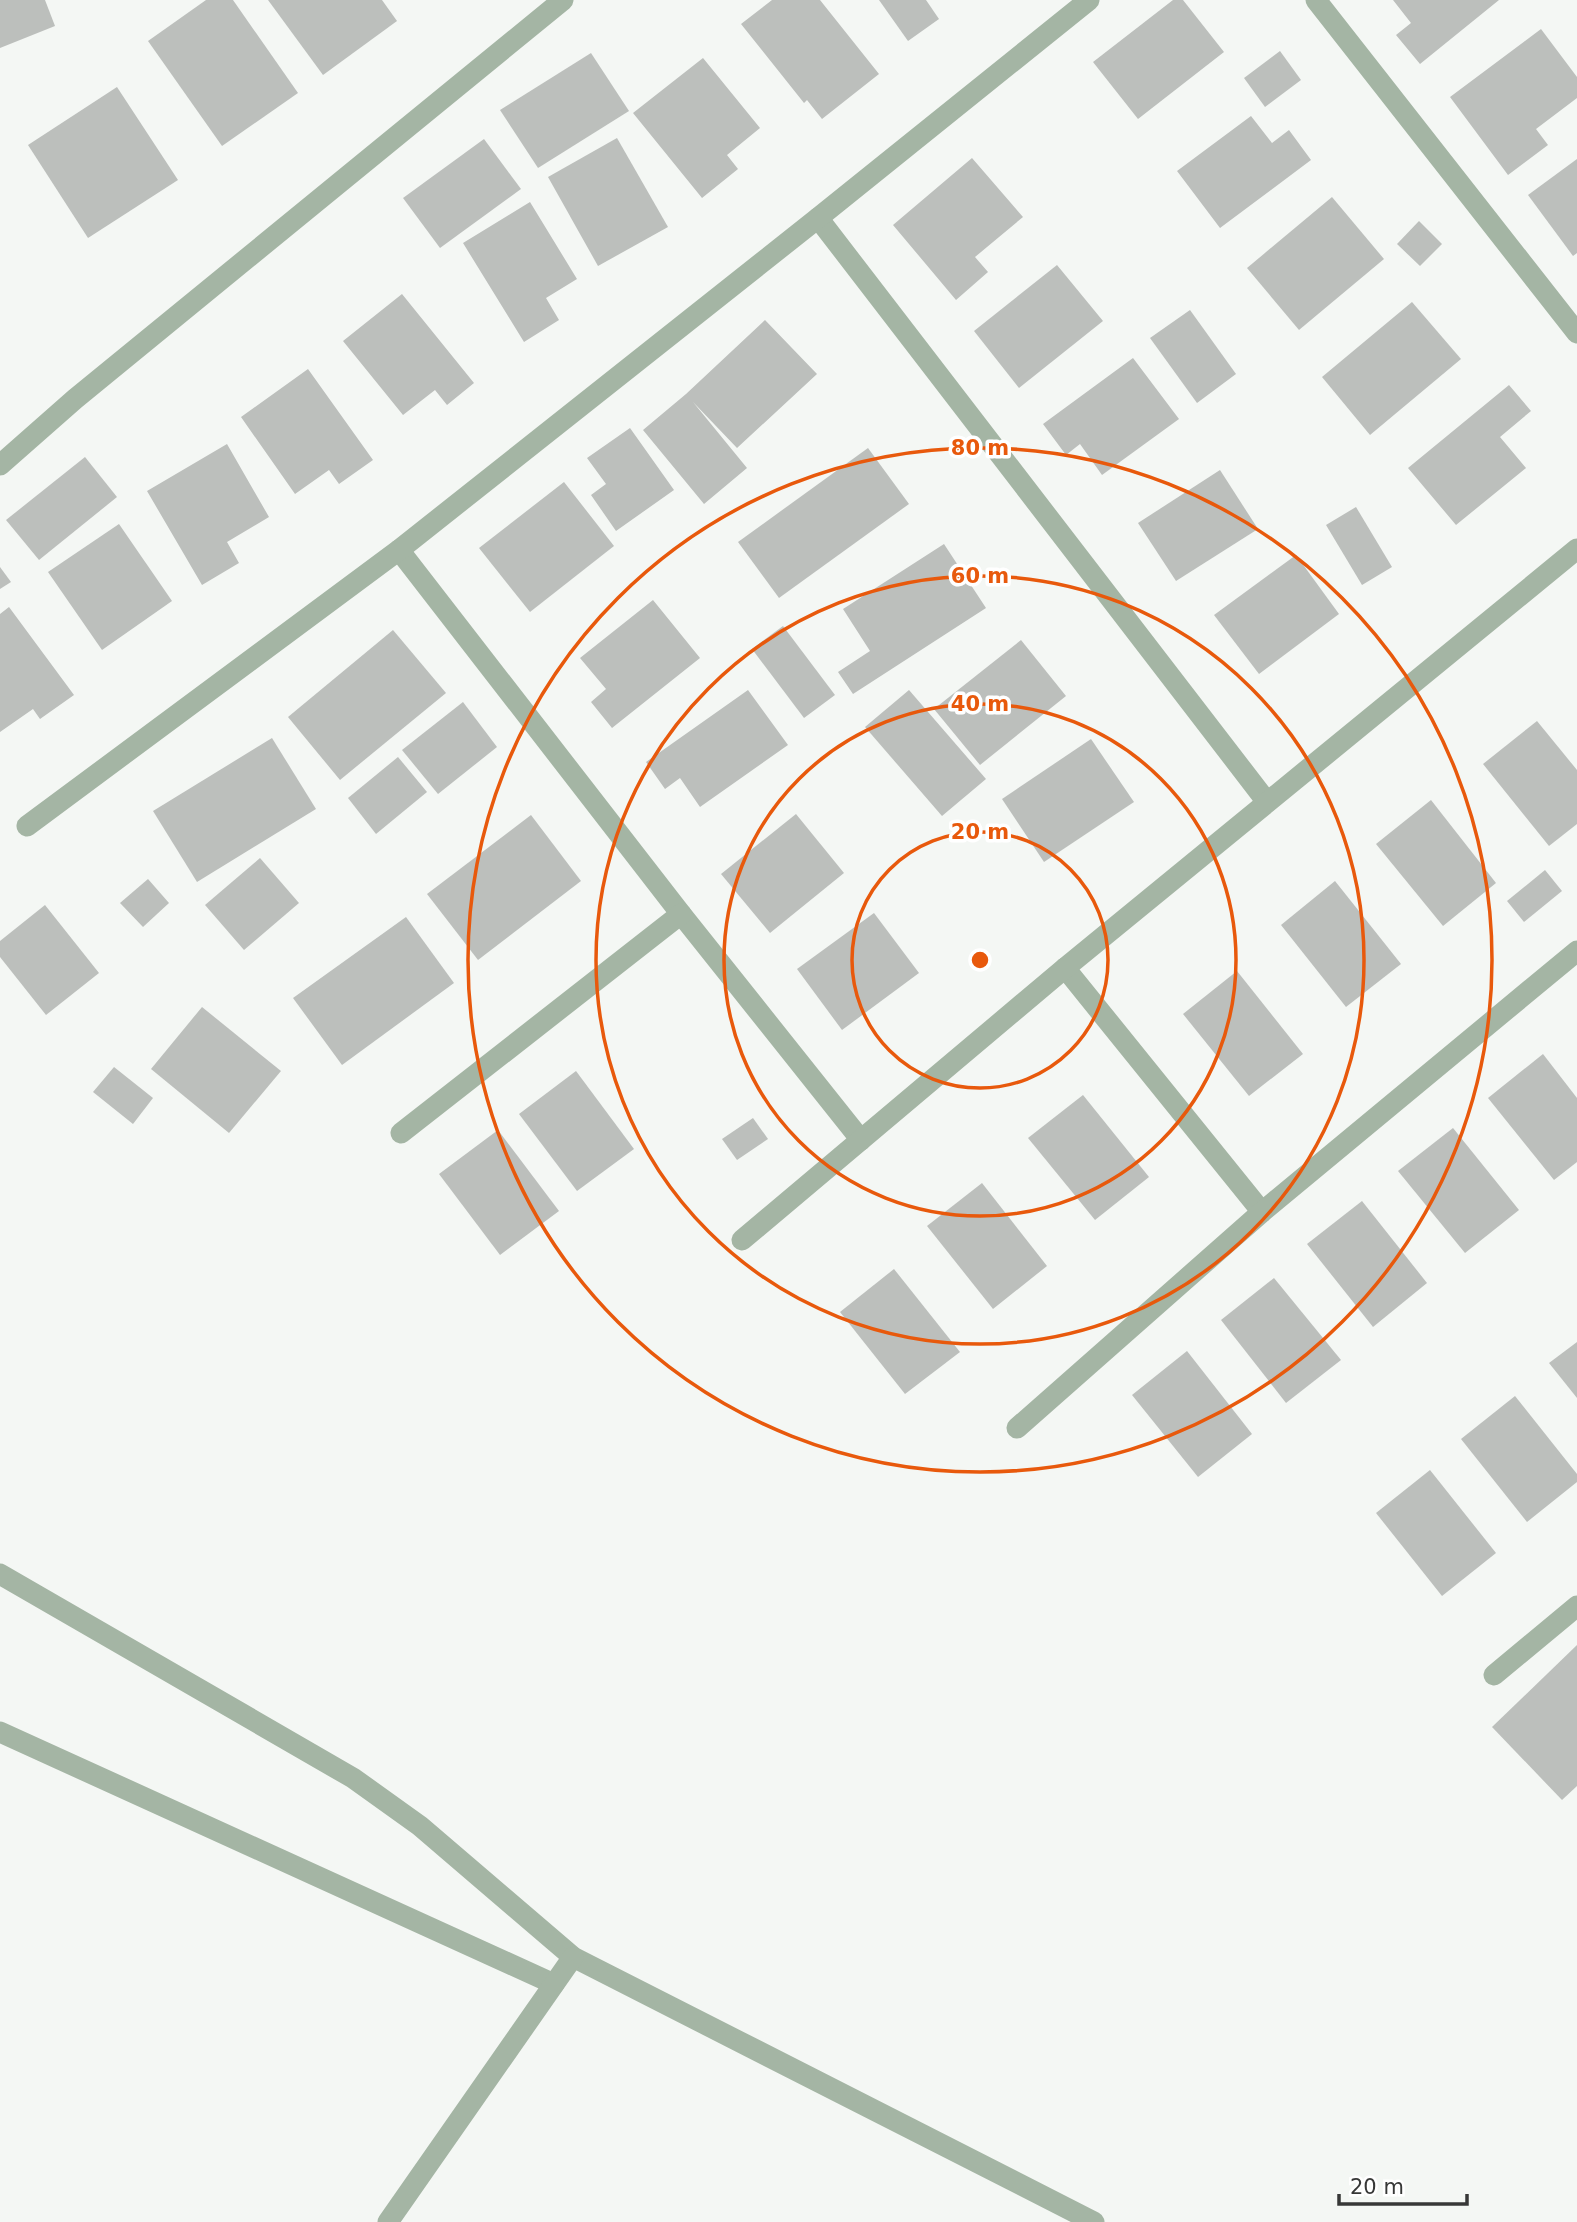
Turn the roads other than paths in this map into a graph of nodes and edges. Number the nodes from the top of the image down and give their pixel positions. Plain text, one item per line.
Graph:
1 (563, 0) edge
2 (1089, 0) edge
3 (1316, 0) edge
4 (818, 218) junction
5 (1577, 333) edge
6 (0, 465) edge
7 (1577, 549) edge
8 (399, 550) junction
9 (1267, 802) junction
10 (27, 826) dead end
11 (681, 914) junction
12 (1577, 951) edge
13 (1065, 968) junction
14 (401, 1133) dead end
15 (861, 1140) junction
16 (1262, 1212) junction
17 (742, 1240) dead end
18 (1017, 1428) dead end
19 (0, 1574) edge
20 (1577, 1606) edge
21 (1494, 1675) dead end
22 (0, 1732) edge
23 (573, 1958) junction
24 (554, 1984) junction
25 (388, 2222) edge
26 (1094, 2222) edge

1 - 6 street
2 - 4 street
3 - 5 street
4 - 8 street
4 - 9 street
7 - 9 street
8 - 10 street
8 - 11 street
9 - 13 street
11 - 14 street
11 - 15 street
12 - 16 street
13 - 15 street
13 - 16 street
15 - 17 street
16 - 18 street
19 - 23 street
20 - 21 street
22 - 24 street
23 - 24 street
23 - 26 street
24 - 25 street

